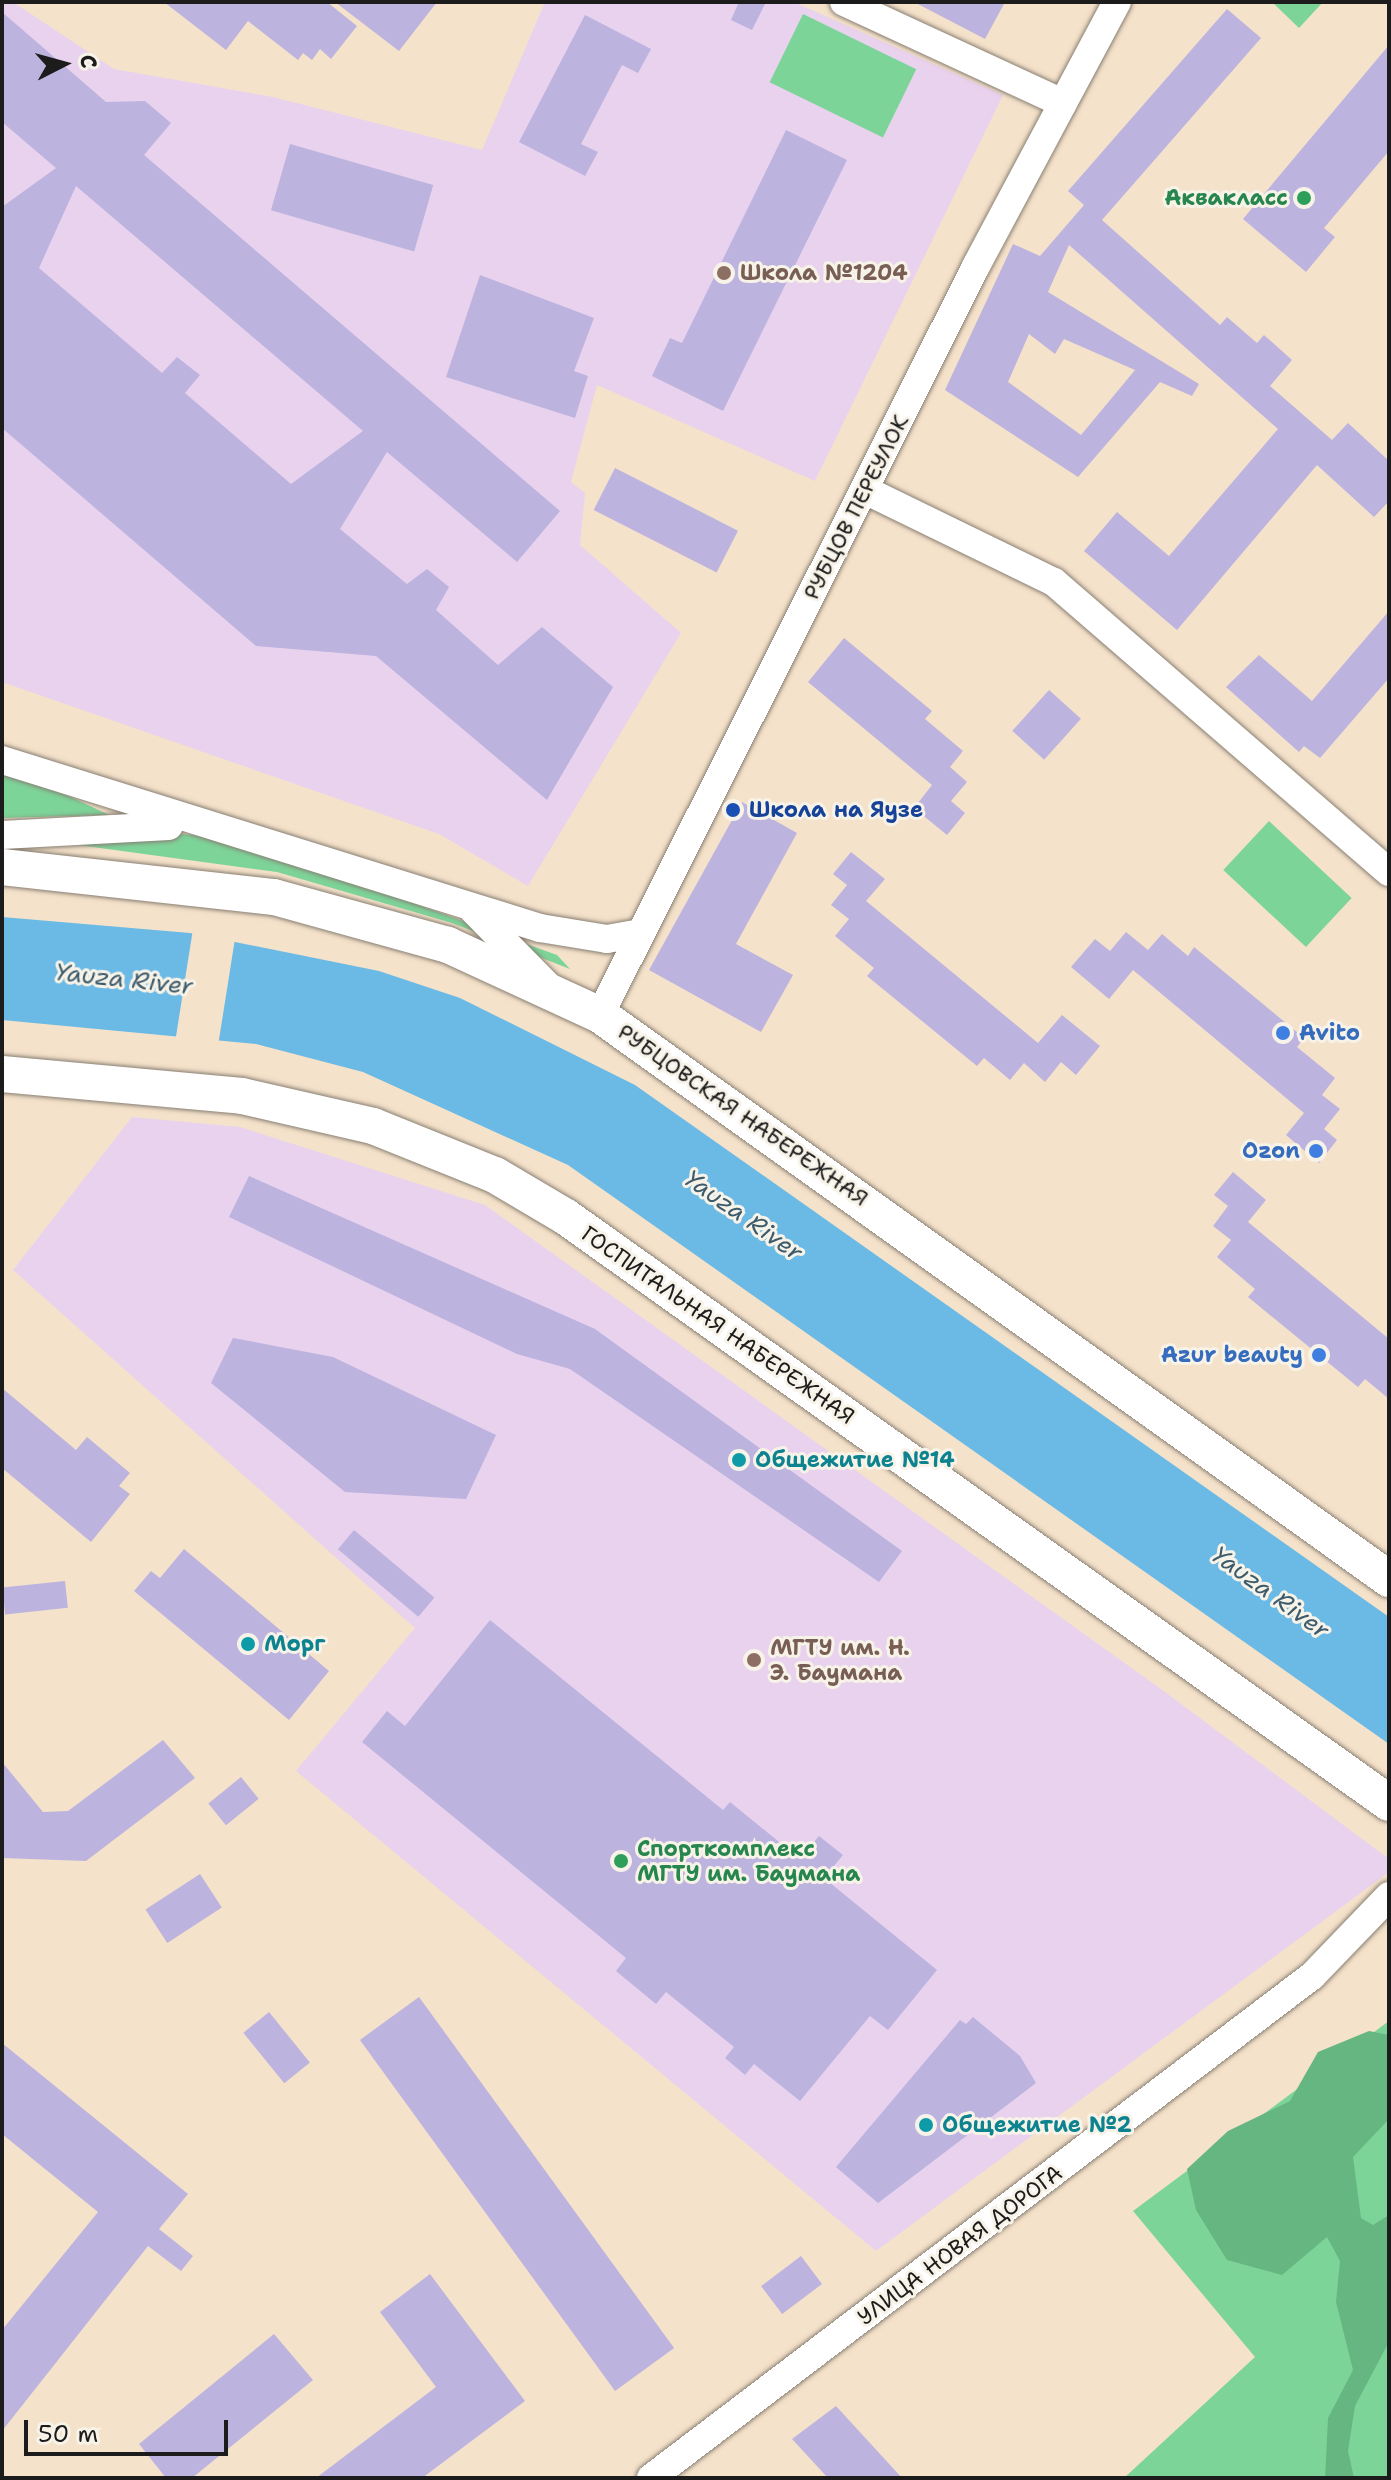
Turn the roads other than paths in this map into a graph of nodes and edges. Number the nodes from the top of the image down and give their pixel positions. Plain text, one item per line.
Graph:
1 (844, 2) edge
2 (1117, 2) edge
3 (1063, 103) junction
4 (865, 490) junction
5 (2, 760) edge
6 (230, 834) junction
7 (2, 835) edge
8 (2, 867) edge
9 (1389, 872) edge
10 (471, 907) junction
11 (640, 933) junction
12 (553, 991) junction
13 (600, 1015) junction
14 (2, 1074) edge
15 (1389, 1579) edge
16 (1389, 1803) edge
17 (1389, 1896) edge
18 (1389, 1925) edge
19 (1342, 1951) junction
20 (651, 2478) edge

1 - 3 street
2 - 3 street, РУБЦОВ ПЕРЕУЛОК
3 - 4 street, РУБЦОВ ПЕРЕУЛОК
4 - 9 street
4 - 11 street, РУБЦОВ ПЕРЕУЛОК
5 - 6 street
6 - 7 street
6 - 10 street
8 - 12 main road, РУБЦОВСКАЯ НАБЕРЕЖНАЯ
10 - 11 street
10 - 12 street
11 - 13 street, РУБЦОВ ПЕРЕУЛОК
12 - 13 main road, РУБЦОВСКАЯ НАБЕРЕЖНАЯ
13 - 15 main road, РУБЦОВСКАЯ НАБЕРЕЖНАЯ
14 - 16 main road, ГОСПИТАЛЬНАЯ НАБЕРЕЖНАЯ
17 - 19 street, УЛИЦА НОВАЯ ДОРОГА
18 - 19 street, УЛИЦА НОВАЯ ДОРОГА
19 - 20 street, УЛИЦА НОВАЯ ДОРОГА

